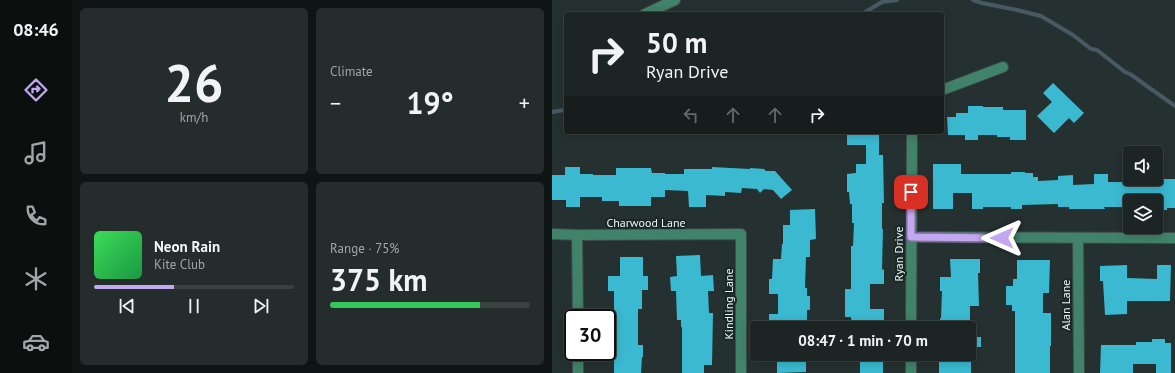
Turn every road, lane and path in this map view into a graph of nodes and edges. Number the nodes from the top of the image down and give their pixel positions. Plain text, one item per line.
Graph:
1 (675, 0) edge
2 (649, 12) edge
3 (1003, 68) dead end
4 (944, 89) edge
5 (912, 134) edge
6 (552, 234) edge
7 (741, 234) joint
8 (577, 235) junction
9 (911, 237) junction
10 (1078, 238) junction
11 (1175, 238) edge
12 (578, 309) edge
13 (911, 321) edge
14 (578, 361) edge
15 (911, 361) edge
16 (578, 373) edge
17 (741, 373) edge
18 (911, 373) edge
19 (1079, 373) edge

1 - 2 street
3 - 4 street
5 - 9 street, Ryan Drive
6 - 8 street, Charwood Lane
7 - 8 street, Charwood Lane
7 - 17 street, Kindling Lane
8 - 12 street
9 - 10 street
9 - 13 street, Ryan Drive
10 - 11 street
10 - 19 street, Alan Lane
14 - 16 street
15 - 18 street

